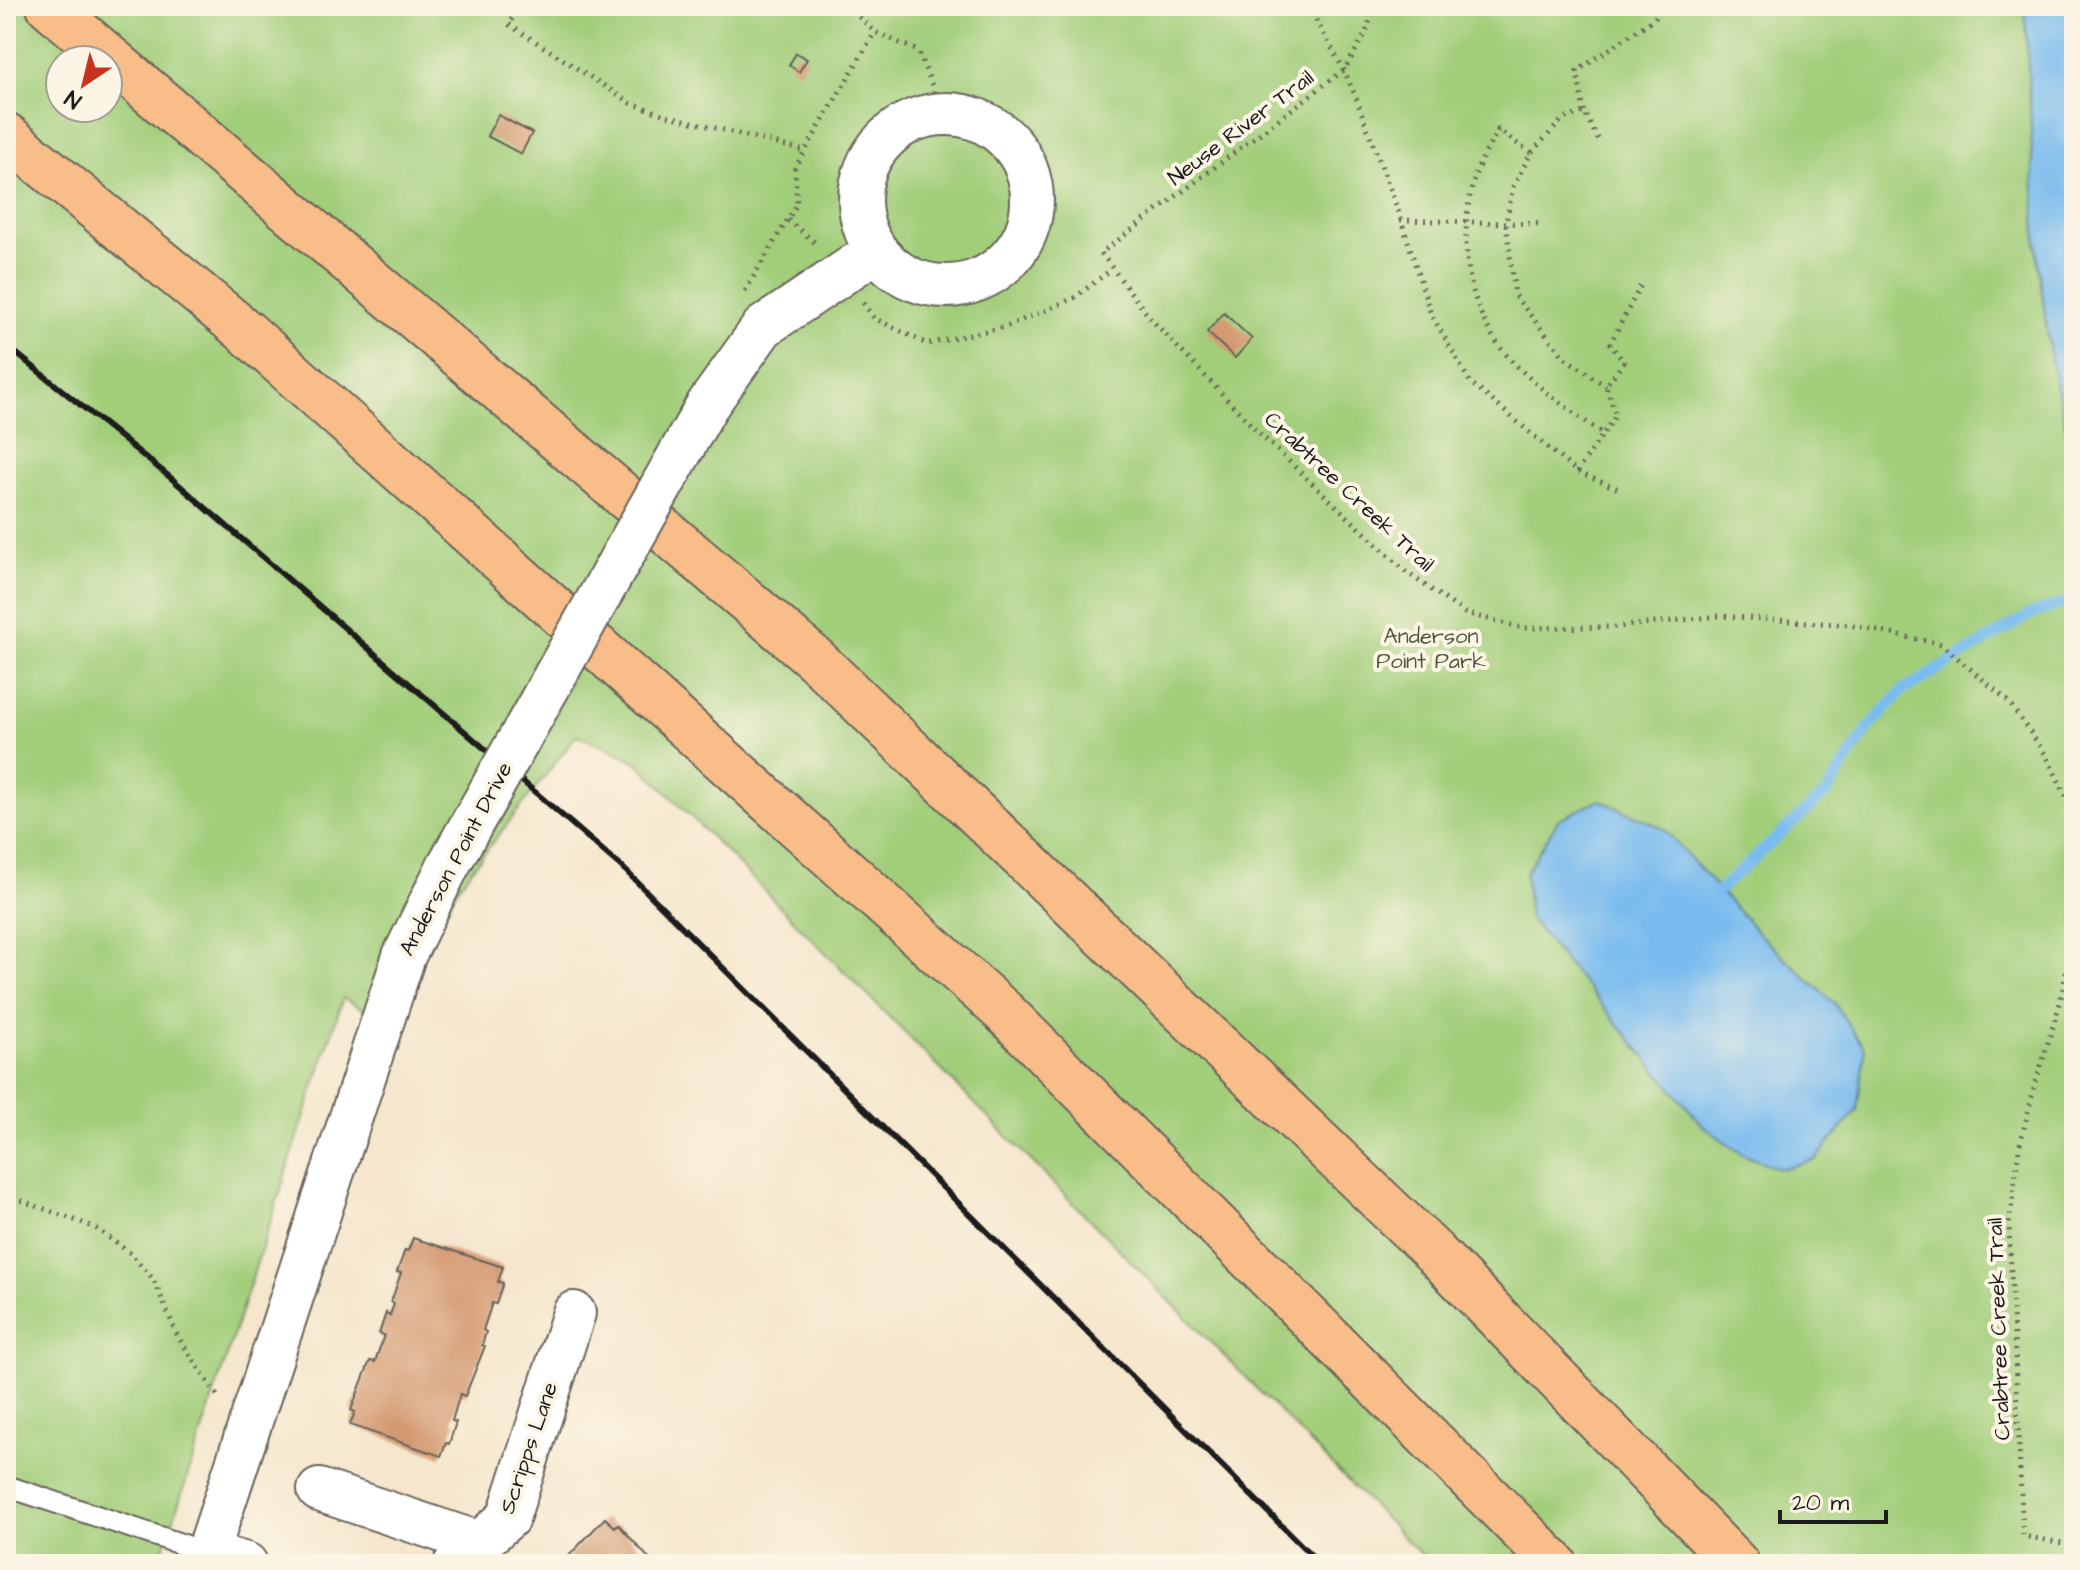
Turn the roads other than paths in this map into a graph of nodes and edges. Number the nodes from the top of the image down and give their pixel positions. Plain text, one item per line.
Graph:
1 (49, 6) edge
2 (6, 135) edge
3 (876, 251) junction
4 (574, 1313) dead end
5 (6, 1486) edge
6 (319, 1490) dead end
7 (467, 1553) edge
8 (219, 1560) edge
9 (1555, 1564) edge
10 (1737, 1564) edge

1 - 10 highway
2 - 9 highway
3 - 3 street
3 - 8 street, Anderson Point Drive, bridge
4 - 7 street, Scripps Lane
5 - 8 lane
6 - 7 street

